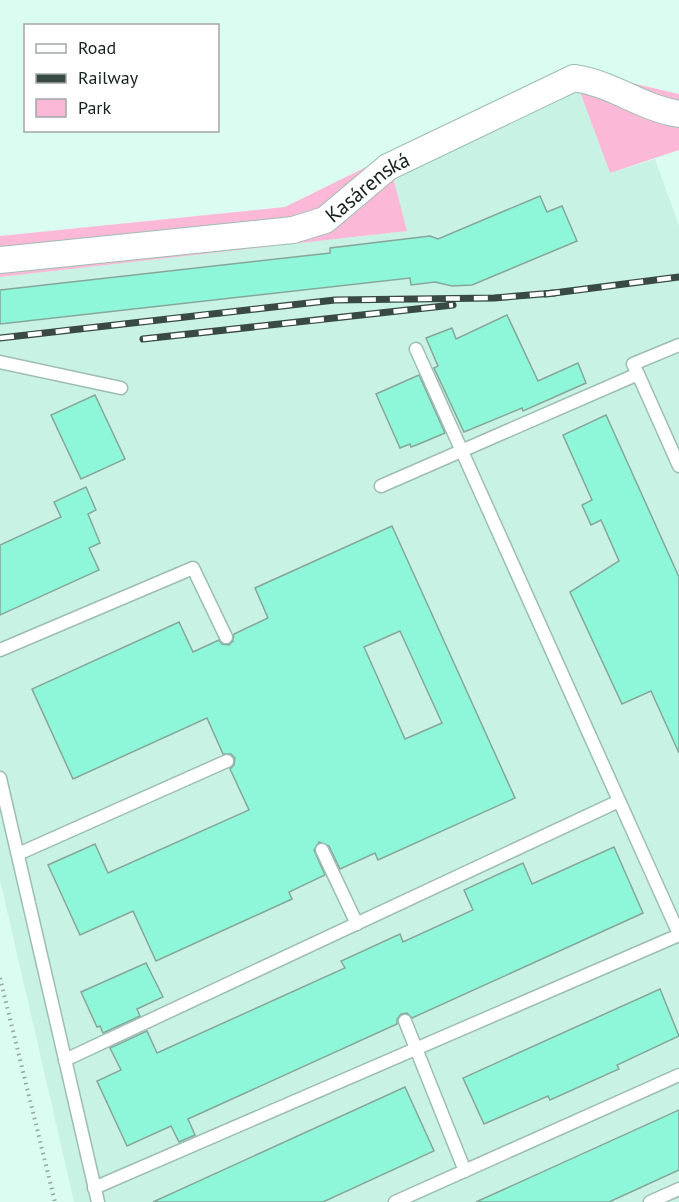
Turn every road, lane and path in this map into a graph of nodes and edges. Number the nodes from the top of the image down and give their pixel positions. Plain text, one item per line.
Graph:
1 (679, 114) edge
2 (0, 260) edge
3 (679, 345) edge
4 (416, 349) dead end
5 (0, 362) edge
6 (638, 374) junction
7 (121, 388) dead end
8 (462, 450) junction
9 (679, 466) edge
10 (381, 486) dead end
11 (226, 637) dead end
12 (0, 650) edge
13 (227, 761) dead end
14 (0, 778) edge
15 (620, 801) junction
16 (322, 850) dead end
17 (18, 854) junction
18 (357, 924) junction
19 (679, 934) edge
20 (0, 978) edge
21 (405, 1021) dead end
22 (417, 1048) junction
23 (65, 1060) junction
24 (679, 1075) edge
25 (465, 1171) junction
26 (94, 1188) junction
27 (679, 1189) edge
28 (55, 1202) edge
29 (98, 1202) edge
30 (395, 1202) edge
31 (650, 1202) edge

1 - 2 street, Kasárenská
3 - 6 lane
4 - 8 lane
5 - 7 lane
6 - 8 lane
6 - 9 lane
8 - 10 lane
8 - 15 lane
11 - 12 lane
13 - 17 lane
14 - 17 lane
15 - 18 lane
15 - 19 lane
16 - 18 lane
17 - 23 lane
18 - 23 lane
19 - 22 lane
20 - 28 path
21 - 22 lane
22 - 25 lane
22 - 26 lane
23 - 26 lane
24 - 25 lane
25 - 30 lane
26 - 29 lane
27 - 31 lane

